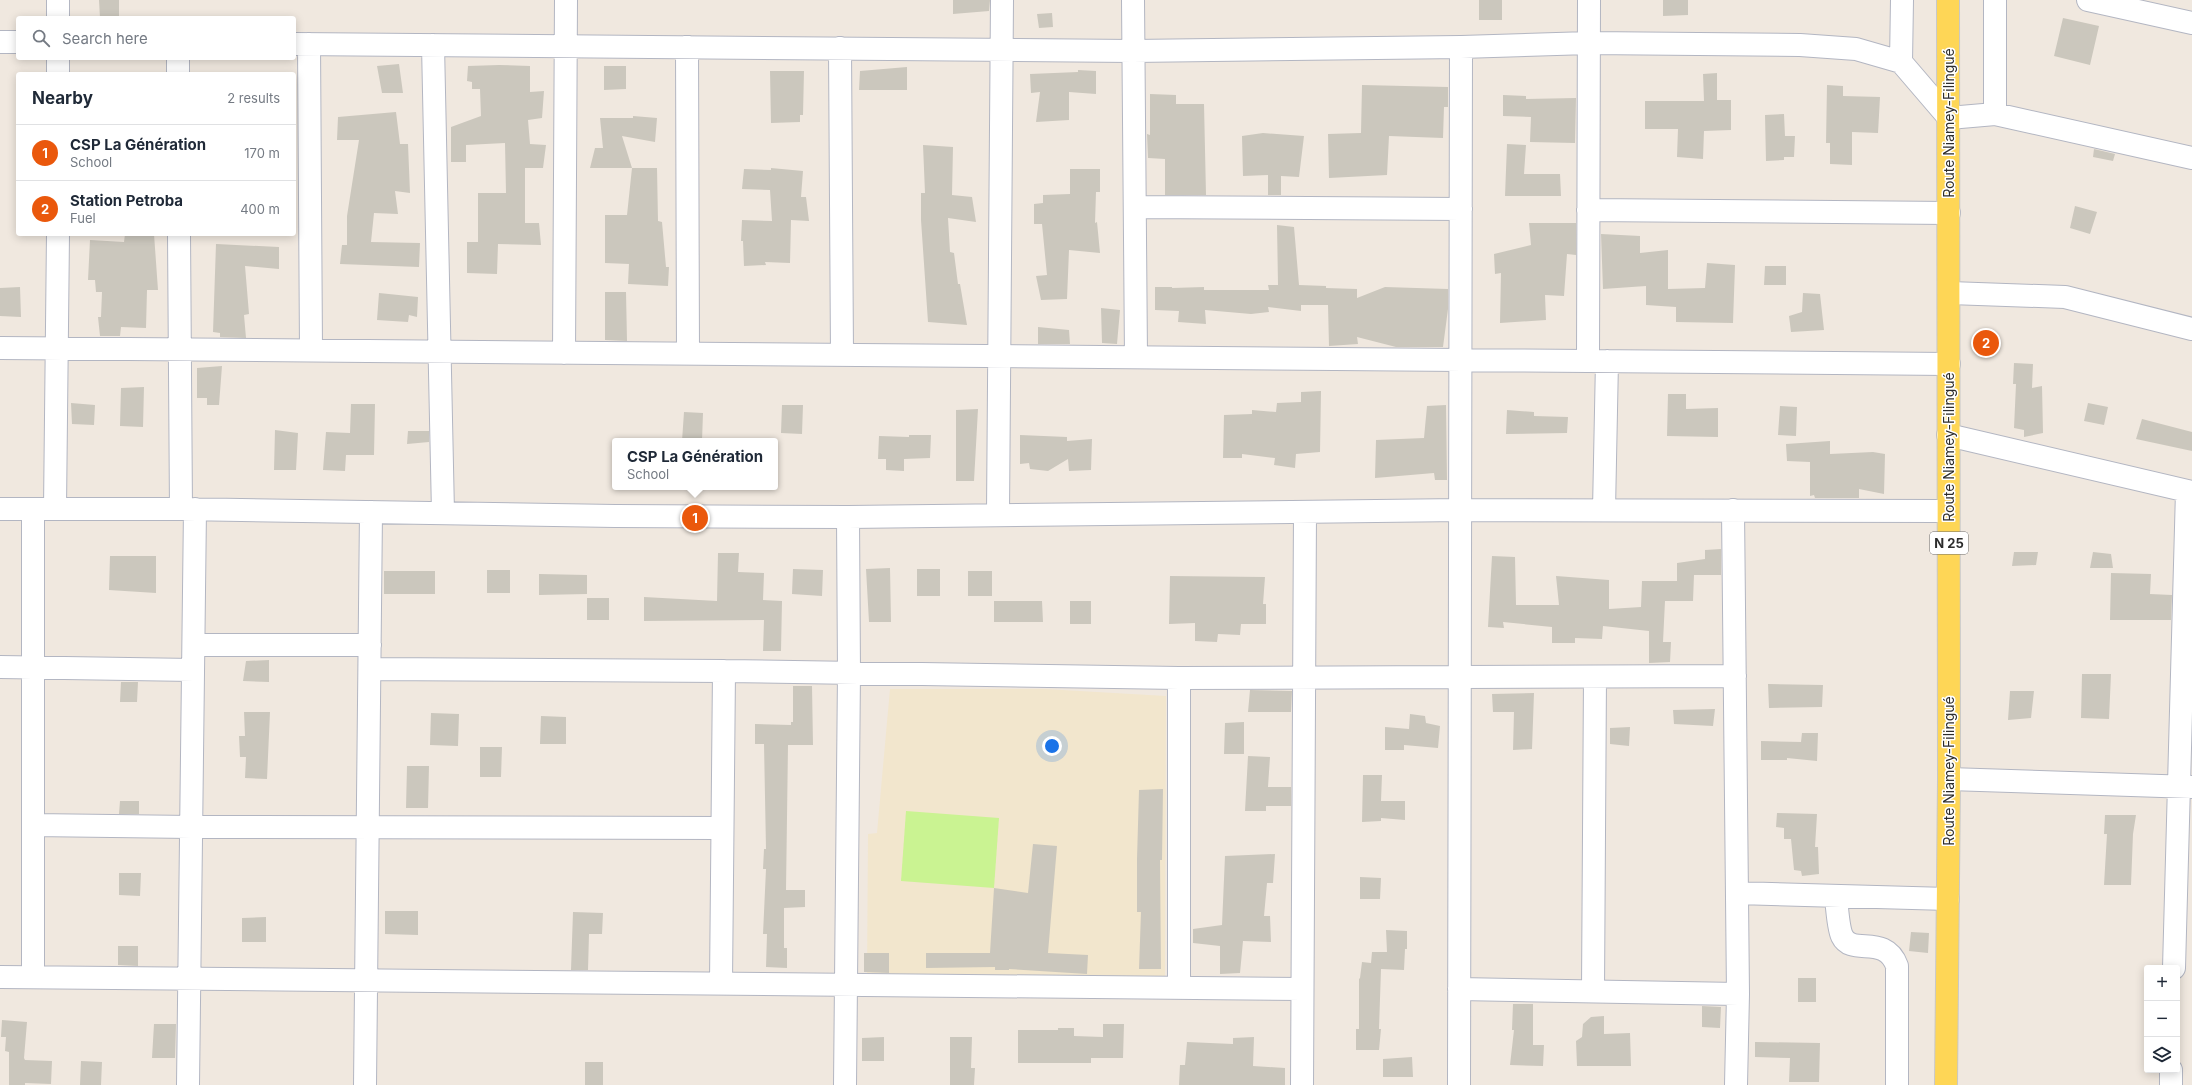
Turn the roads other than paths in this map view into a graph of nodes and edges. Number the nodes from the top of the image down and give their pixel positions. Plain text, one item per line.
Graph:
1 (58, 0) edge
2 (566, 0) edge
3 (1002, 0) edge
4 (1133, 0) edge
5 (1589, 0) edge
6 (1902, 0) edge
7 (1948, 0) edge
8 (1995, 0) edge
9 (2088, 0) edge
10 (58, 16) edge
11 (2192, 23) edge
12 (0, 42) edge
13 (16, 42) edge
14 (1589, 43) junction
15 (302, 44) edge
16 (433, 45) junction
17 (566, 46) junction
18 (687, 47) junction
19 (1461, 47) junction
20 (840, 48) junction
21 (1002, 50) junction
22 (1133, 51) junction
23 (58, 60) edge
24 (178, 60) edge
25 (1901, 62) junction
26 (58, 72) edge
27 (178, 72) edge
28 (1995, 114) junction
29 (1949, 118) junction
30 (2192, 158) edge
31 (1135, 207) junction
32 (1461, 209) junction
33 (1588, 210) junction
34 (1949, 213) junction
35 (58, 236) edge
36 (179, 236) edge
37 (1950, 293) junction
38 (2192, 329) edge
39 (0, 348) edge
40 (57, 348) junction
41 (180, 349) junction
42 (311, 350) junction
43 (439, 352) junction
44 (564, 353) junction
45 (688, 354) junction
46 (842, 355) junction
47 (999, 356) junction
48 (1136, 357) junction
49 (1461, 360) junction
50 (1598, 361) junction
51 (1949, 364) junction
52 (1948, 436) junction
53 (2190, 491) edge
54 (0, 509) edge
55 (33, 509) junction
56 (55, 509) junction
57 (188, 509) junction
58 (1461, 510) junction
59 (1604, 510) junction
60 (1733, 510) junction
61 (1948, 511) junction
62 (372, 512) junction
63 (1305, 512) junction
64 (443, 513) junction
65 (998, 515) junction
66 (848, 517) junction
67 (194, 645) junction
68 (370, 645) junction
69 (2187, 663) edge
70 (0, 667) edge
71 (33, 668) junction
72 (193, 670) junction
73 (370, 670) junction
74 (724, 671) junction
75 (849, 673) junction
76 (1735, 676) junction
77 (1460, 677) junction
78 (1595, 677) junction
79 (1179, 678) junction
80 (1303, 678) junction
81 (1949, 779) junction
82 (2186, 787) edge
83 (33, 825) junction
84 (191, 827) junction
85 (369, 827) junction
86 (722, 828) junction
87 (1737, 893) junction
88 (1836, 896) junction
89 (1948, 899) junction
90 (2174, 965) edge
91 (0, 977) edge
92 (33, 977) junction
93 (190, 979) junction
94 (366, 980) junction
95 (721, 983) junction
96 (846, 984) junction
97 (1179, 988) junction
98 (1302, 989) junction
99 (1459, 989) junction
100 (1593, 991) junction
101 (1738, 994) junction
102 (2171, 1073) edge
103 (188, 1085) edge
104 (365, 1085) edge
105 (845, 1085) edge
106 (1302, 1085) edge
107 (1459, 1085) edge
108 (1736, 1085) edge
109 (1897, 1085) edge
110 (1946, 1085) edge
111 (2170, 1085) edge

1 - 10 street
2 - 17 street
3 - 21 street
4 - 22 street
5 - 14 street
6 - 25 street
7 - 29 main road, Route Niamey-Filingué / N 25
8 - 28 street
9 - 11 street
12 - 13 street
14 - 19 street
14 - 25 street
14 - 33 street
15 - 16 street
15 - 42 street
16 - 17 street
16 - 43 street
17 - 18 street
17 - 44 street
18 - 20 street
18 - 45 street
19 - 22 street
19 - 32 street
20 - 21 street
20 - 46 street
21 - 22 street
21 - 47 street
22 - 31 street
23 - 26 street
24 - 27 street
25 - 29 street
28 - 29 street
28 - 30 street
29 - 34 main road, Route Niamey-Filingué / N 25
31 - 32 street
31 - 48 street
32 - 49 street
33 - 34 street
33 - 50 street
34 - 37 main road, Route Niamey-Filingué / N 25
35 - 40 street
36 - 41 street
37 - 38 street
37 - 51 main road, Route Niamey-Filingué / N 25
39 - 40 street
40 - 41 street
40 - 56 street
41 - 42 street
41 - 57 street
42 - 43 street
43 - 44 street
43 - 64 street
44 - 45 street
45 - 46 street
46 - 47 street
47 - 48 street
47 - 65 street
48 - 49 street
49 - 50 street
49 - 58 street
50 - 51 street
50 - 59 street
51 - 52 main road, Route Niamey-Filingué / N 25
52 - 53 street
52 - 61 main road, Route Niamey-Filingué / N 25
53 - 69 street
54 - 55 street
55 - 56 street
55 - 71 street
56 - 57 street
57 - 62 street
57 - 67 street
58 - 59 street
58 - 63 street
58 - 77 street
59 - 60 street
60 - 61 street
60 - 76 street
61 - 81 main road, Route Niamey-Filingué / N 25
62 - 64 street
62 - 68 street
63 - 65 street
63 - 80 street
64 - 66 street
65 - 66 street
66 - 75 street
67 - 68 street
67 - 72 street
68 - 73 street
69 - 82 street
70 - 71 street
71 - 72 street
71 - 83 street
72 - 84 street
73 - 74 street
73 - 85 street
74 - 75 street
74 - 86 street
75 - 79 street
75 - 96 street
76 - 78 street
76 - 87 street
77 - 78 street
77 - 80 street
77 - 99 street
78 - 100 street
79 - 80 street
79 - 97 street
80 - 98 street
81 - 82 street
81 - 89 main road, Route Niamey-Filingué / N 25
82 - 90 street
83 - 84 street
83 - 92 street
84 - 85 street
84 - 93 street
85 - 86 street
85 - 94 street
86 - 95 street
87 - 88 street
87 - 101 street
88 - 89 street
88 - 109 street
89 - 110 main road, Route Niamey-Filingué / N 25
91 - 92 street
92 - 93 street
93 - 94 street
93 - 103 street
94 - 95 street
94 - 104 street
95 - 96 street
96 - 97 street
96 - 105 street
97 - 98 street
98 - 106 street
99 - 100 street
99 - 107 street
100 - 101 street
101 - 108 street
102 - 111 street

